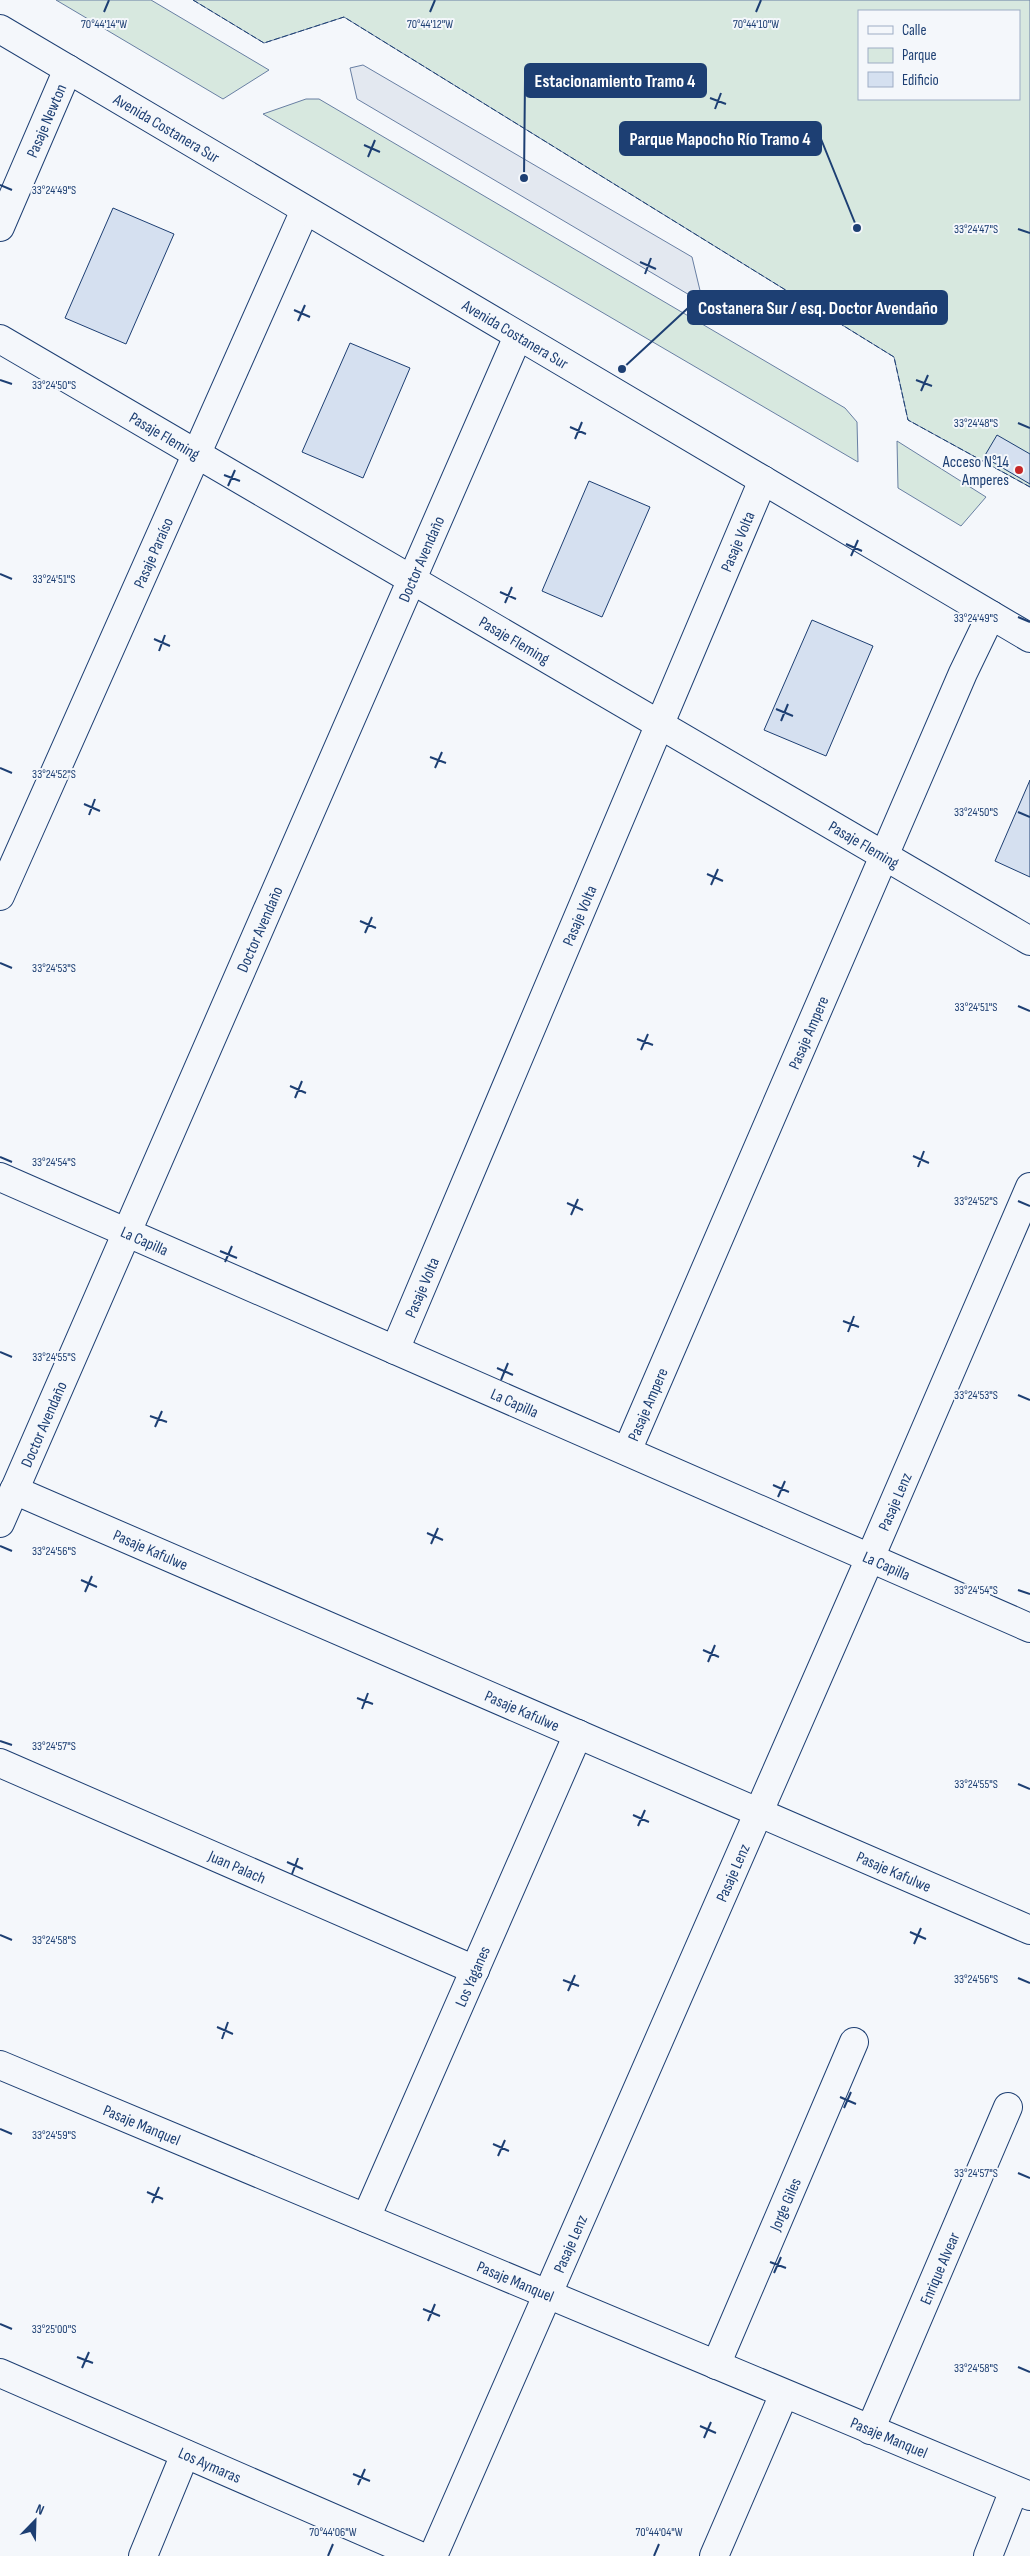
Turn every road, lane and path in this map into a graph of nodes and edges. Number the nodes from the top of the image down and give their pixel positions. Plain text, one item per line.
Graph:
1 (0, 29) edge
2 (68, 69) junction
3 (305, 210) junction
4 (0, 227) edge
5 (518, 336) junction
6 (0, 339) edge
7 (196, 454) junction
8 (763, 480) junction
9 (412, 580) junction
10 (991, 615) junction
11 (1030, 638) edge
12 (660, 724) junction
13 (884, 856) junction
14 (0, 896) edge
15 (1030, 941) edge
16 (0, 1177) edge
17 (1030, 1187) edge
18 (128, 1232) junction
19 (395, 1350) junction
20 (627, 1451) junction
21 (14, 1490) junction
22 (0, 1523) edge
23 (870, 1558) junction
24 (1030, 1628) edge
25 (578, 1734) junction
26 (0, 1763) edge
27 (758, 1813) junction
28 (1030, 1930) edge
29 (474, 1970) junction
30 (854, 2042) dead end
31 (0, 2065) edge
32 (1008, 2107) dead end
33 (366, 2218) junction
34 (547, 2294) junction
35 (716, 2365) junction
36 (0, 2373) edge
37 (784, 2394) junction
38 (870, 2430) junction
39 (185, 2454) junction
40 (1022, 2493) edge
41 (143, 2556) edge
42 (420, 2556) edge
43 (433, 2556) edge
44 (714, 2556) edge
45 (988, 2556) edge

1 - 2 street, Avenida Costanera Sur
2 - 3 street, Avenida Costanera Sur
2 - 4 street, Pasaje Newton
3 - 5 street, Avenida Costanera Sur
3 - 7 street, Pasaje Paraíso
5 - 8 street, Avenida Costanera Sur
5 - 9 street, Doctor Avendaño
6 - 7 street, Pasaje Fleming
7 - 9 street, Pasaje Fleming
7 - 14 street, Pasaje Paraíso
8 - 10 street, Avenida Costanera Sur
8 - 12 street, Pasaje Volta
9 - 12 street, Pasaje Fleming
9 - 18 street, Doctor Avendaño
10 - 11 street, Avenida Costanera Sur
10 - 13 street, Pasaje Ampere
12 - 13 street, Pasaje Fleming
12 - 19 street, Pasaje Volta
13 - 15 street, Pasaje Fleming
13 - 20 street, Pasaje Ampere
16 - 18 street, La Capilla
17 - 23 street, Pasaje Lenz
18 - 19 street, La Capilla
18 - 21 street, Doctor Avendaño
19 - 20 street, La Capilla
20 - 23 street, La Capilla
21 - 22 street, Doctor Avendaño
21 - 25 street, Pasaje Kafulwe
23 - 24 street, La Capilla
23 - 27 street, Pasaje Lenz
25 - 27 street, Pasaje Kafulwe
25 - 29 street, Los Yaganes
26 - 29 street, Juan Palach
27 - 28 street, Pasaje Kafulwe
27 - 34 street, Pasaje Lenz
29 - 33 street, Los Yaganes
30 - 35 street, Jorge Giles
31 - 33 street, Pasaje Manquel
32 - 38 street, Enrique Alvear
33 - 34 street, Pasaje Manquel
34 - 35 street, Pasaje Manquel
34 - 43 street, Pasaje Lenz
35 - 37 street, Pasaje Manquel
36 - 39 street, Los Aymaras
37 - 38 street, Pasaje Manquel
37 - 44 street
38 - 40 street, Pasaje Manquel
39 - 41 street
39 - 42 street, Los Aymaras
40 - 45 street

